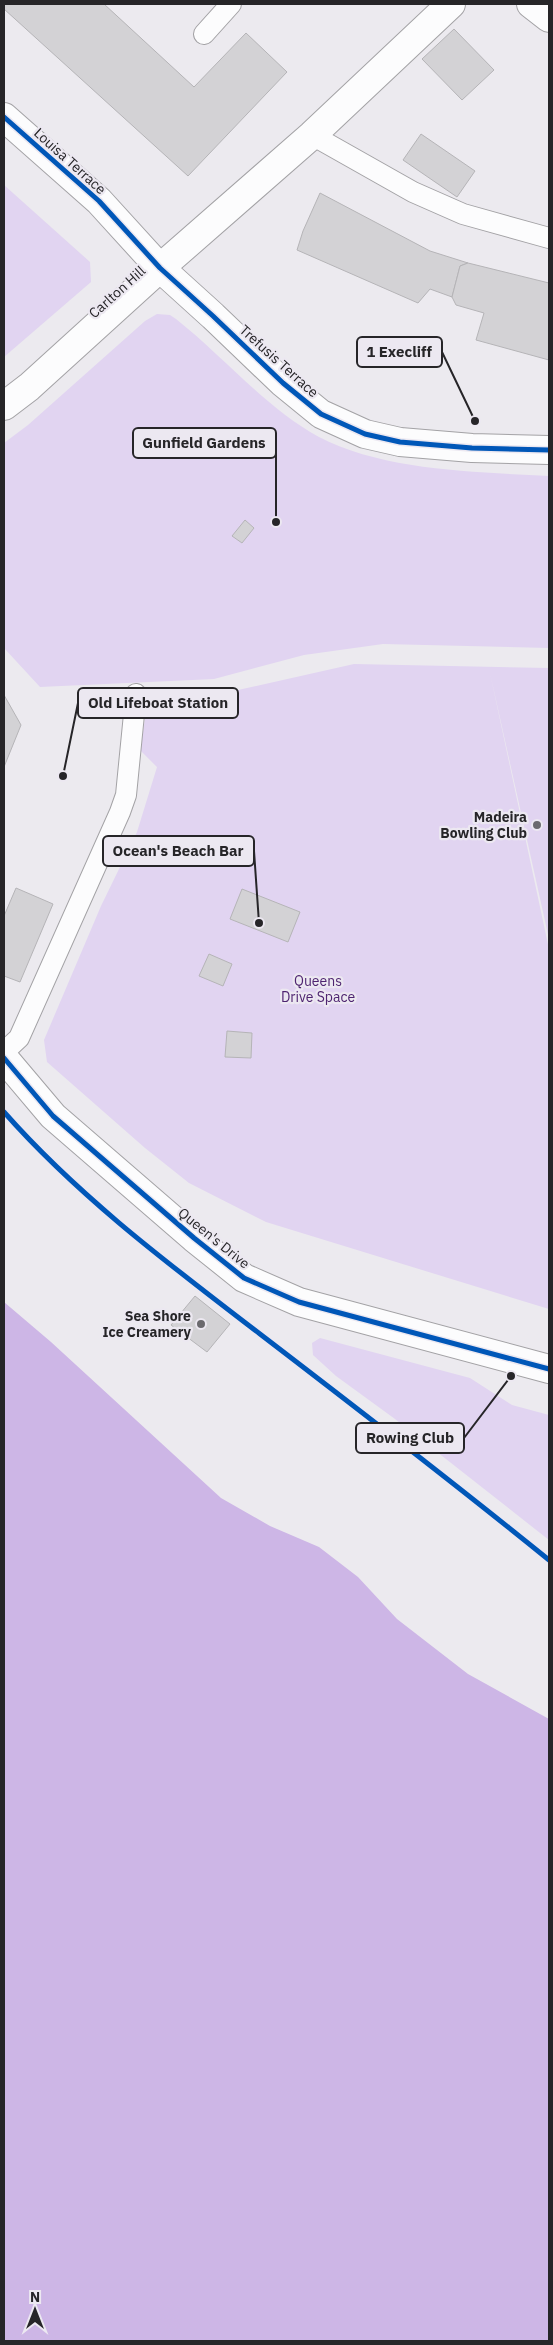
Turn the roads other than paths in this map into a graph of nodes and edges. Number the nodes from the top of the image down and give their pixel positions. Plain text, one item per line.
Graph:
1 (231, 4) edge
2 (451, 4) edge
3 (531, 4) edge
4 (549, 18) edge
5 (204, 34) dead end
6 (4, 117) edge
7 (312, 136) junction
8 (549, 238) edge
9 (160, 268) junction
10 (4, 406) edge
11 (549, 450) edge
12 (136, 694) dead end
13 (4, 1052) edge
14 (4, 1058) edge
15 (549, 1369) edge

1 - 5 lane
2 - 7 street, Carlton Hill
3 - 4 street
6 - 9 street, Louisa Terrace
7 - 8 lane
7 - 9 street, Carlton Hill
9 - 10 street, Carlton Hill
9 - 11 street, Trefusis Terrace
12 - 13 lane
14 - 15 street, Queen's Drive

